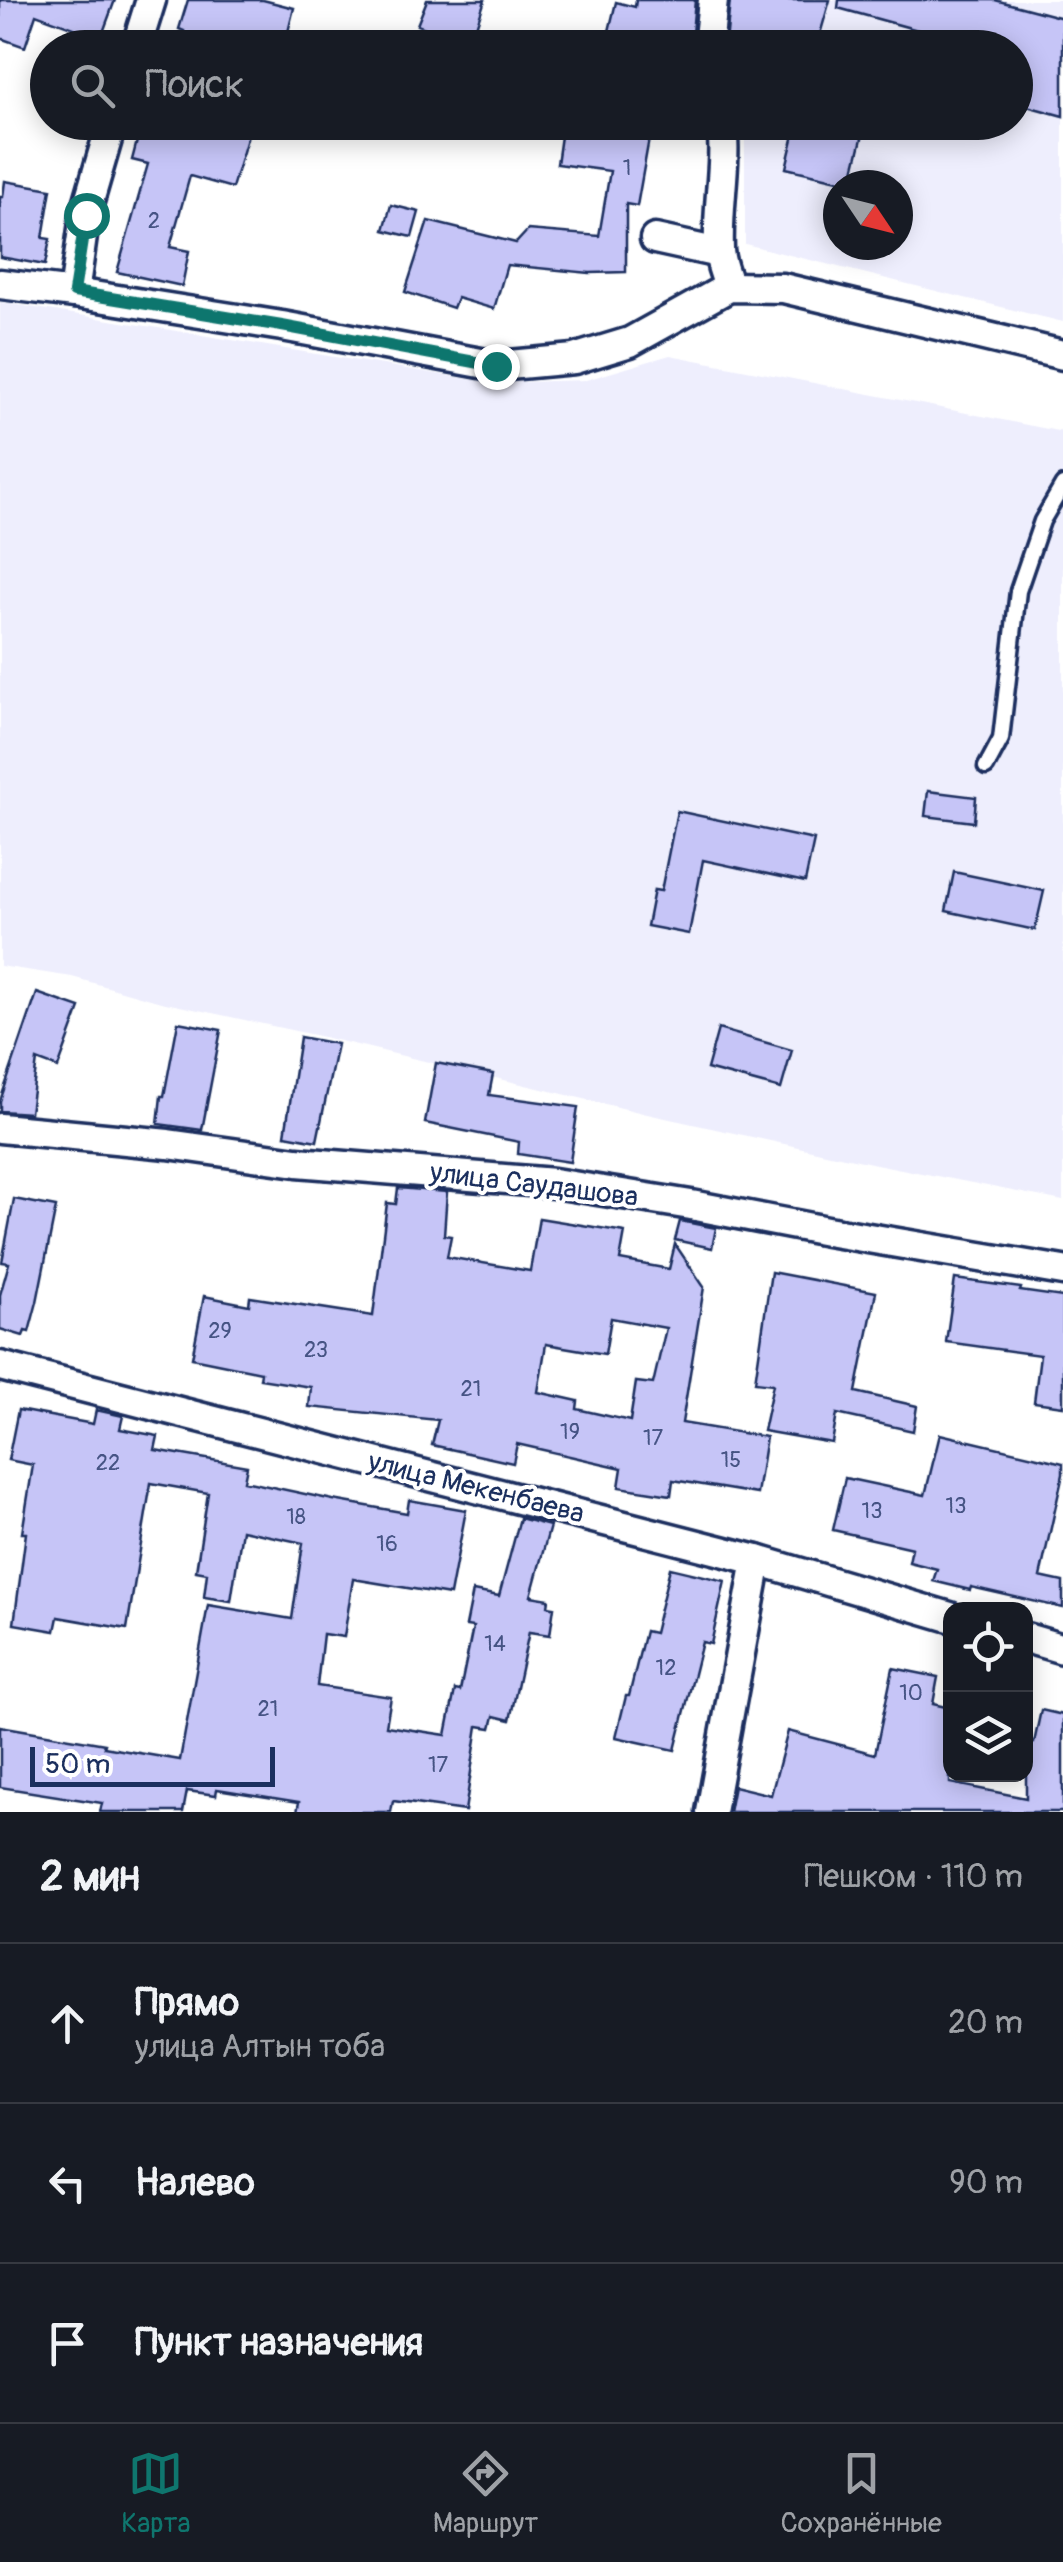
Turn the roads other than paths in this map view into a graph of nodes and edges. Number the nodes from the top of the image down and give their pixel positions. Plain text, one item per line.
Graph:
1 (150, 0) edge
2 (712, 0) edge
3 (141, 30) edge
4 (710, 30) edge
5 (107, 140) edge
6 (724, 140) edge
7 (656, 239) dead end
8 (719, 253) junction
9 (0, 284) edge
10 (729, 286) junction
11 (74, 292) junction
12 (1063, 355) edge
13 (1063, 485) edge
14 (986, 766) dead end
15 (0, 1128) edge
16 (1063, 1271) edge
17 (0, 1366) edge
18 (757, 1560) junction
19 (943, 1615) edge
20 (1033, 1640) edge
21 (1063, 1649) edge
22 (710, 1812) edge

1 - 3 street
2 - 4 street
5 - 11 street
6 - 8 street
7 - 8 street
8 - 10 street
9 - 11 street
10 - 11 street
10 - 12 street
13 - 14 lane
15 - 16 street, улица Саудашова
17 - 18 street, улица Мекенбаева
18 - 19 street, улица Мекенбаева
18 - 22 street
20 - 21 street

